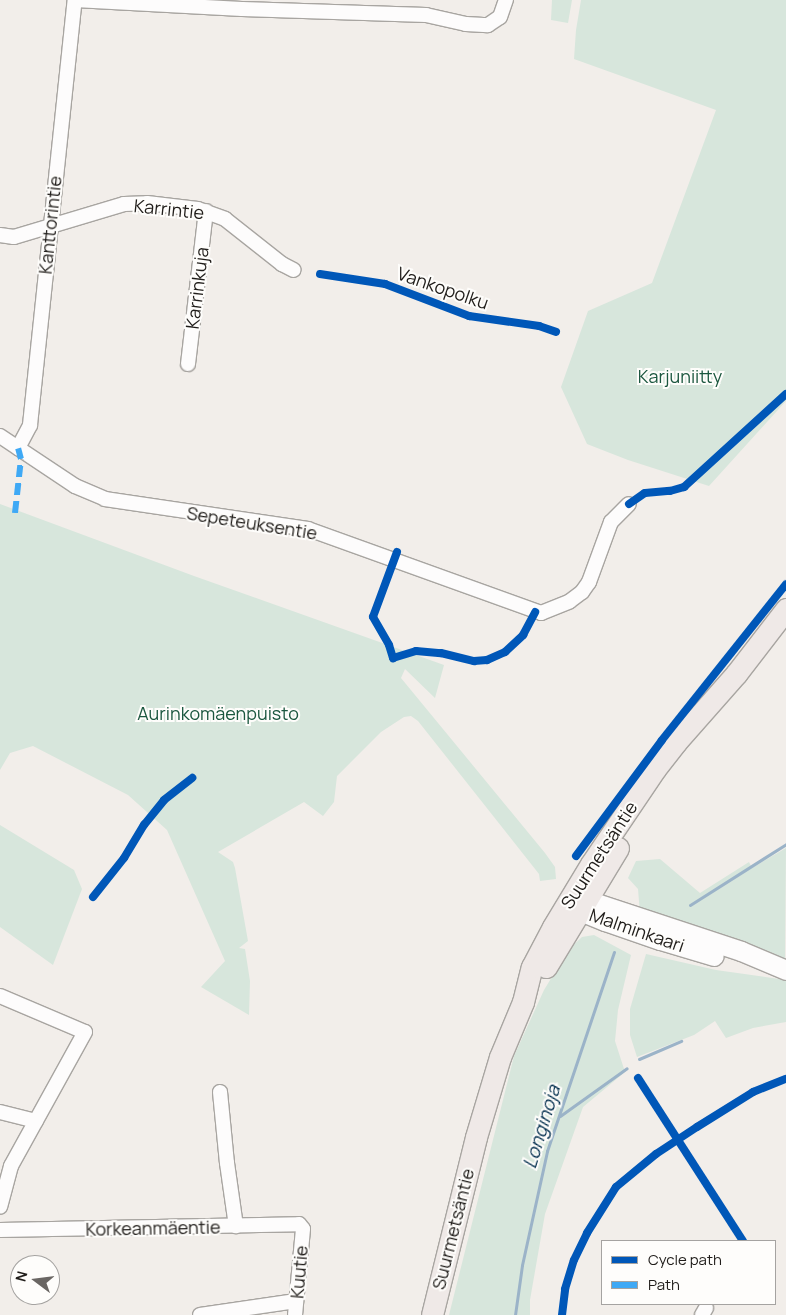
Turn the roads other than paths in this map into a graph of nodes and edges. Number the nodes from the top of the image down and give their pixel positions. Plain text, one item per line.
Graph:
1 (75, 0) edge
2 (506, 0) edge
3 (100, 1) edge
4 (206, 212) junction
5 (50, 226) junction
6 (0, 235) edge
7 (294, 270) dead end
8 (188, 364) dead end
9 (0, 436) edge
10 (18, 448) junction
11 (629, 504) dead end
12 (786, 609) edge
13 (579, 903) junction
14 (780, 968) edge
15 (0, 996) edge
16 (220, 1092) dead end
17 (0, 1112) edge
18 (36, 1121) junction
19 (0, 1207) edge
20 (236, 1226) junction
21 (303, 1229) joint
22 (0, 1230) edge
23 (296, 1308) edge
24 (200, 1315) edge
25 (432, 1315) edge

1 - 3 street
1 - 5 street, Kanttorintie
2 - 3 street
4 - 5 street, Karrintie
4 - 7 street, Karrintie
4 - 8 street, Karrinkuja
5 - 6 street, Karrintie
5 - 10 street, Kanttorintie
9 - 10 street, Sepeteuksentie
10 - 11 street, Sepeteuksentie
12 - 13 main road, Suurmetsäntie
13 - 14 main road, Malminkaari
13 - 25 main road, Suurmetsäntie
15 - 18 street
16 - 20 street
17 - 18 street
18 - 19 street
20 - 21 street, Korkeanmäentie
20 - 22 street, Korkeanmäentie
21 - 23 street, Kuutie
23 - 24 street

